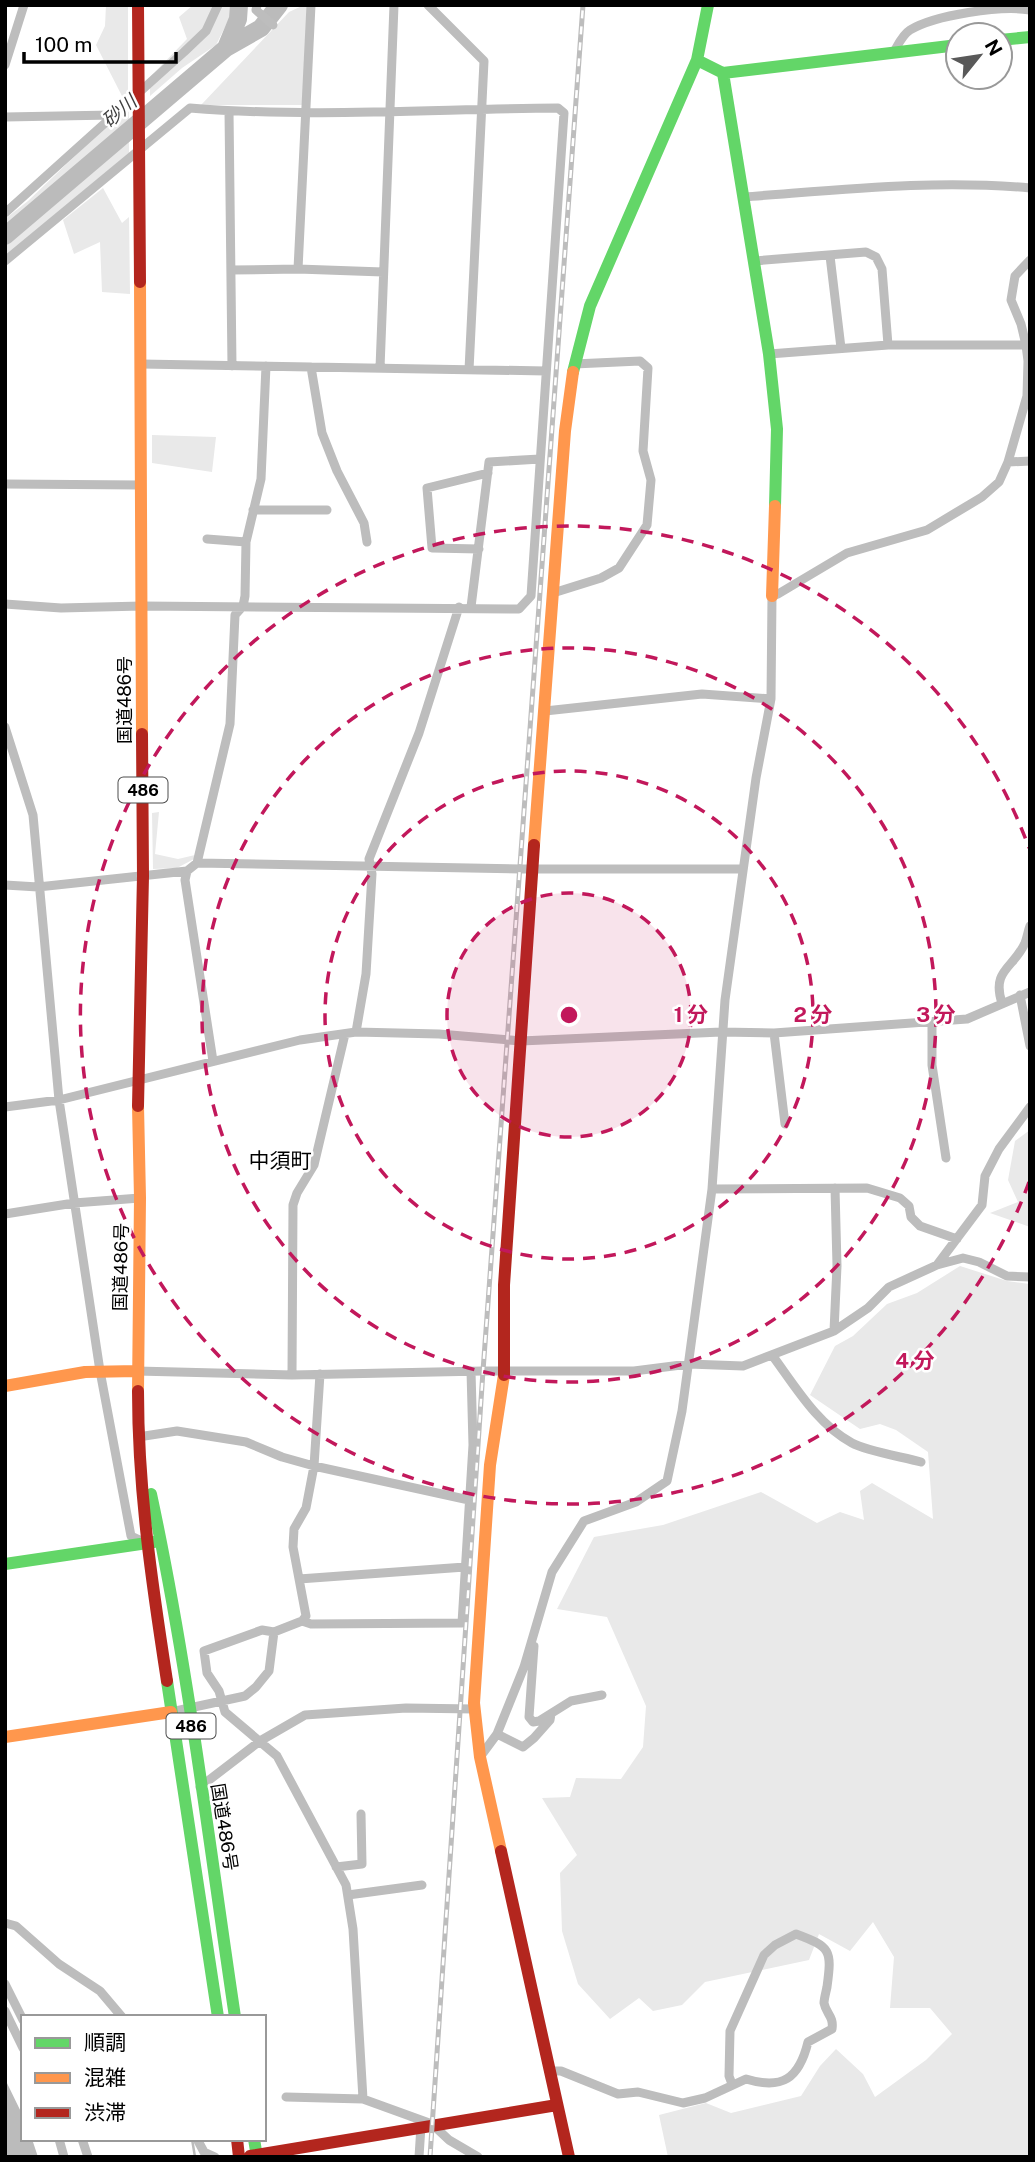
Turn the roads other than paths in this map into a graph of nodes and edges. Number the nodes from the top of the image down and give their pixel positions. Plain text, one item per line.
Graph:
1 (24, 5) edge
2 (138, 5) edge
3 (218, 5) edge
4 (311, 5) edge
5 (394, 5) edge
6 (428, 5) edge
7 (708, 5) edge
8 (256, 8) edge
9 (973, 9) edge
10 (1030, 10) edge
11 (273, 25) dead end
12 (944, 47) edge
13 (894, 52) junction
14 (697, 60) junction
15 (5, 65) edge
16 (723, 72) junction
17 (138, 92) junction
18 (481, 109) junction
19 (388, 110) junction
20 (229, 111) junction
21 (307, 112) junction
22 (113, 115) junction
23 (5, 117) edge
24 (139, 147) junction
25 (1030, 188) edge
26 (743, 197) junction
27 (5, 213) edge
28 (830, 256) junction
29 (1030, 260) edge
30 (5, 261) edge
31 (754, 261) junction
32 (231, 270) junction
33 (298, 270) junction
34 (383, 272) junction
35 (888, 345) junction
36 (1026, 345) junction
37 (841, 348) junction
38 (769, 354) junction
39 (141, 364) junction
40 (574, 364) junction
41 (232, 366) junction
42 (265, 366) junction
43 (311, 367) junction
44 (380, 368) junction
45 (469, 370) junction
46 (546, 371) junction
47 (540, 459) junction
48 (1030, 461) edge
49 (1008, 462) junction
50 (488, 473) junction
51 (5, 484) edge
52 (141, 485) junction
53 (254, 510) junction
54 (327, 510) dead end
55 (207, 539) dead end
56 (246, 542) junction
57 (367, 542) dead end
58 (479, 549) junction
59 (553, 593) junction
60 (772, 596) junction
61 (5, 604) edge
62 (142, 606) junction
63 (243, 606) junction
64 (459, 607) junction
65 (471, 607) junction
66 (771, 699) junction
67 (545, 711) junction
68 (5, 727) edge
69 (197, 863) junction
70 (370, 865) junction
71 (532, 868) junction
72 (743, 869) junction
73 (187, 871) junction
74 (143, 876) junction
75 (5, 885) edge
76 (38, 887) junction
77 (1030, 926) edge
78 (1025, 994) edge
79 (1002, 1003) junction
80 (932, 1022) junction
81 (356, 1032) junction
82 (721, 1032) junction
83 (774, 1033) junction
84 (345, 1034) junction
85 (521, 1041) junction
86 (1030, 1046) edge
87 (213, 1061) junction
88 (138, 1081) junction
89 (59, 1100) junction
90 (5, 1107) edge
91 (1030, 1107) edge
92 (785, 1124) dead end
93 (946, 1158) dead end
94 (835, 1188) junction
95 (712, 1189) junction
96 (140, 1198) junction
97 (74, 1203) junction
98 (5, 1214) edge
99 (957, 1239) junction
100 (937, 1265) junction
101 (1030, 1277) edge
102 (834, 1331) junction
103 (772, 1355) junction
104 (689, 1364) junction
105 (100, 1371) junction
106 (137, 1371) junction
107 (471, 1371) junction
108 (504, 1372) junction
109 (320, 1374) junction
110 (292, 1375) junction
111 (5, 1386) edge
112 (138, 1437) junction
113 (920, 1462) dead end
114 (314, 1466) junction
115 (470, 1500) junction
116 (161, 1541) junction
117 (146, 1543) junction
118 (5, 1564) edge
119 (465, 1567) junction
120 (299, 1579) junction
121 (302, 1621) junction
122 (274, 1632) junction
123 (533, 1638) junction
124 (602, 1695) dead end
125 (222, 1700) junction
126 (474, 1709) junction
127 (189, 1710) junction
128 (171, 1712) junction
129 (551, 1714) junction
130 (497, 1734) junction
131 (5, 1737) edge
132 (260, 1741) junction
133 (480, 1757) junction
134 (200, 1787) junction
135 (361, 1814) dead end
136 (336, 1867) junction
137 (422, 1885) dead end
138 (348, 1895) junction
139 (5, 1923) edge
140 (5, 1984) edge
141 (5, 2011) edge
142 (120, 2015) edge
143 (218, 2015) edge
144 (235, 2015) edge
145 (21, 2016) edge
146 (21, 2044) edge
147 (549, 2071) junction
148 (732, 2084) junction
149 (286, 2097) dead end
150 (363, 2099) junction
151 (557, 2105) junction
152 (427, 2125) junction
153 (198, 2141) edge
154 (238, 2141) edge
155 (249, 2156) edge
156 (215, 2157) edge
157 (419, 2157) edge
158 (478, 2157) edge
159 (569, 2157) edge

1 - 15 street
2 - 17 main road, 国道486号 / 486
3 - 17 street
4 - 21 street
5 - 19 street
6 - 18 street
7 - 14 main road
8 - 11 street
9 - 10 street
9 - 13 street
12 - 13 main road
13 - 16 main road
14 - 16 main road
14 - 40 main road
16 - 26 main road
17 - 22 street
17 - 24 main road, 国道486号 / 486
18 - 19 street
18 - 45 street
18 - 46 street
19 - 21 street
19 - 34 street
20 - 21 street
20 - 24 street
20 - 32 street
21 - 33 street
22 - 23 street
22 - 27 street
24 - 30 street
24 - 39 main road, 国道486号 / 486
25 - 26 street
26 - 31 main road
28 - 31 street
28 - 35 street
28 - 37 street
29 - 36 street
31 - 38 main road
32 - 33 street
32 - 41 street
33 - 34 street
34 - 44 street
35 - 36 street
35 - 37 street
36 - 49 street
37 - 38 street
38 - 60 main road
39 - 41 street
39 - 52 main road, 国道486号 / 486
40 - 59 main road
40 - 59 street
41 - 42 street
42 - 43 street
42 - 53 street
43 - 44 street
43 - 57 street
44 - 45 street
45 - 46 street
46 - 47 street
47 - 50 street
47 - 65 street
48 - 49 street
49 - 60 street
50 - 58 street
50 - 58 street
51 - 52 street
52 - 62 main road, 国道486号 / 486
53 - 54 street
53 - 56 street
55 - 56 street
56 - 63 street
58 - 65 street
59 - 67 main road
60 - 66 street
61 - 62 street
62 - 63 street
62 - 74 main road, 国道486号 / 486
63 - 64 street
63 - 69 street
64 - 65 street
64 - 70 street
66 - 67 street
66 - 72 street
67 - 71 main road
68 - 76 street
69 - 70 street
69 - 73 street
70 - 71 street
70 - 81 street
71 - 72 street
71 - 85 main road
72 - 82 street
73 - 74 street
73 - 87 street
74 - 76 street
74 - 88 main road, 国道486号 / 486
75 - 76 street
76 - 89 street
77 - 79 street
78 - 79 street
78 - 86 street
79 - 80 street
80 - 83 street
80 - 93 street
81 - 84 street
81 - 85 street
82 - 83 street
82 - 85 street
82 - 95 street
83 - 92 street
84 - 87 street
84 - 110 street
85 - 108 main road
87 - 88 street
88 - 89 street
88 - 96 main road, 国道486号 / 486
89 - 90 street
89 - 97 street
91 - 99 street
94 - 95 street
94 - 99 street
94 - 102 street
95 - 104 street
96 - 97 street
96 - 106 main road, 国道486号 / 486
97 - 98 street
97 - 105 street
99 - 100 street
100 - 101 street
100 - 102 street
102 - 103 street
103 - 104 street
103 - 113 street
104 - 108 street
104 - 123 street
105 - 106 main road
105 - 111 main road
105 - 117 street
106 - 110 street
106 - 112 main road, 国道486号 / 486
107 - 108 street
107 - 109 street
107 - 115 street
108 - 126 main road
109 - 110 street
109 - 114 street
112 - 114 street
112 - 116 main road, 国道486号 / 486
112 - 117 main road, 国道486号 / 486
114 - 115 street
114 - 120 street
115 - 119 street
116 - 117 main road
116 - 127 main road, 国道486号 / 486
117 - 118 main road
117 - 128 main road, 国道486号 / 486
119 - 120 street
119 - 121 street
120 - 121 street
121 - 122 street
122 - 125 street
122 - 125 street
123 - 129 street
123 - 130 street
124 - 129 street
125 - 127 street
125 - 132 street
126 - 132 street
126 - 133 main road
127 - 128 street
127 - 134 main road, 国道486号 / 486
128 - 131 main road
128 - 143 main road, 国道486号 / 486
129 - 130 street
130 - 133 street
132 - 134 street
132 - 136 street
133 - 147 main road
134 - 144 main road, 国道486号 / 486
135 - 136 street
136 - 138 street
137 - 138 street
138 - 150 street
139 - 142 street
140 - 145 street
141 - 146 street
147 - 148 street
147 - 151 main road
148 - 148 street
149 - 150 street
150 - 152 street
151 - 152 main road
151 - 159 main road
152 - 155 main road
152 - 157 street
152 - 158 street
153 - 156 street
154 - 155 main road

